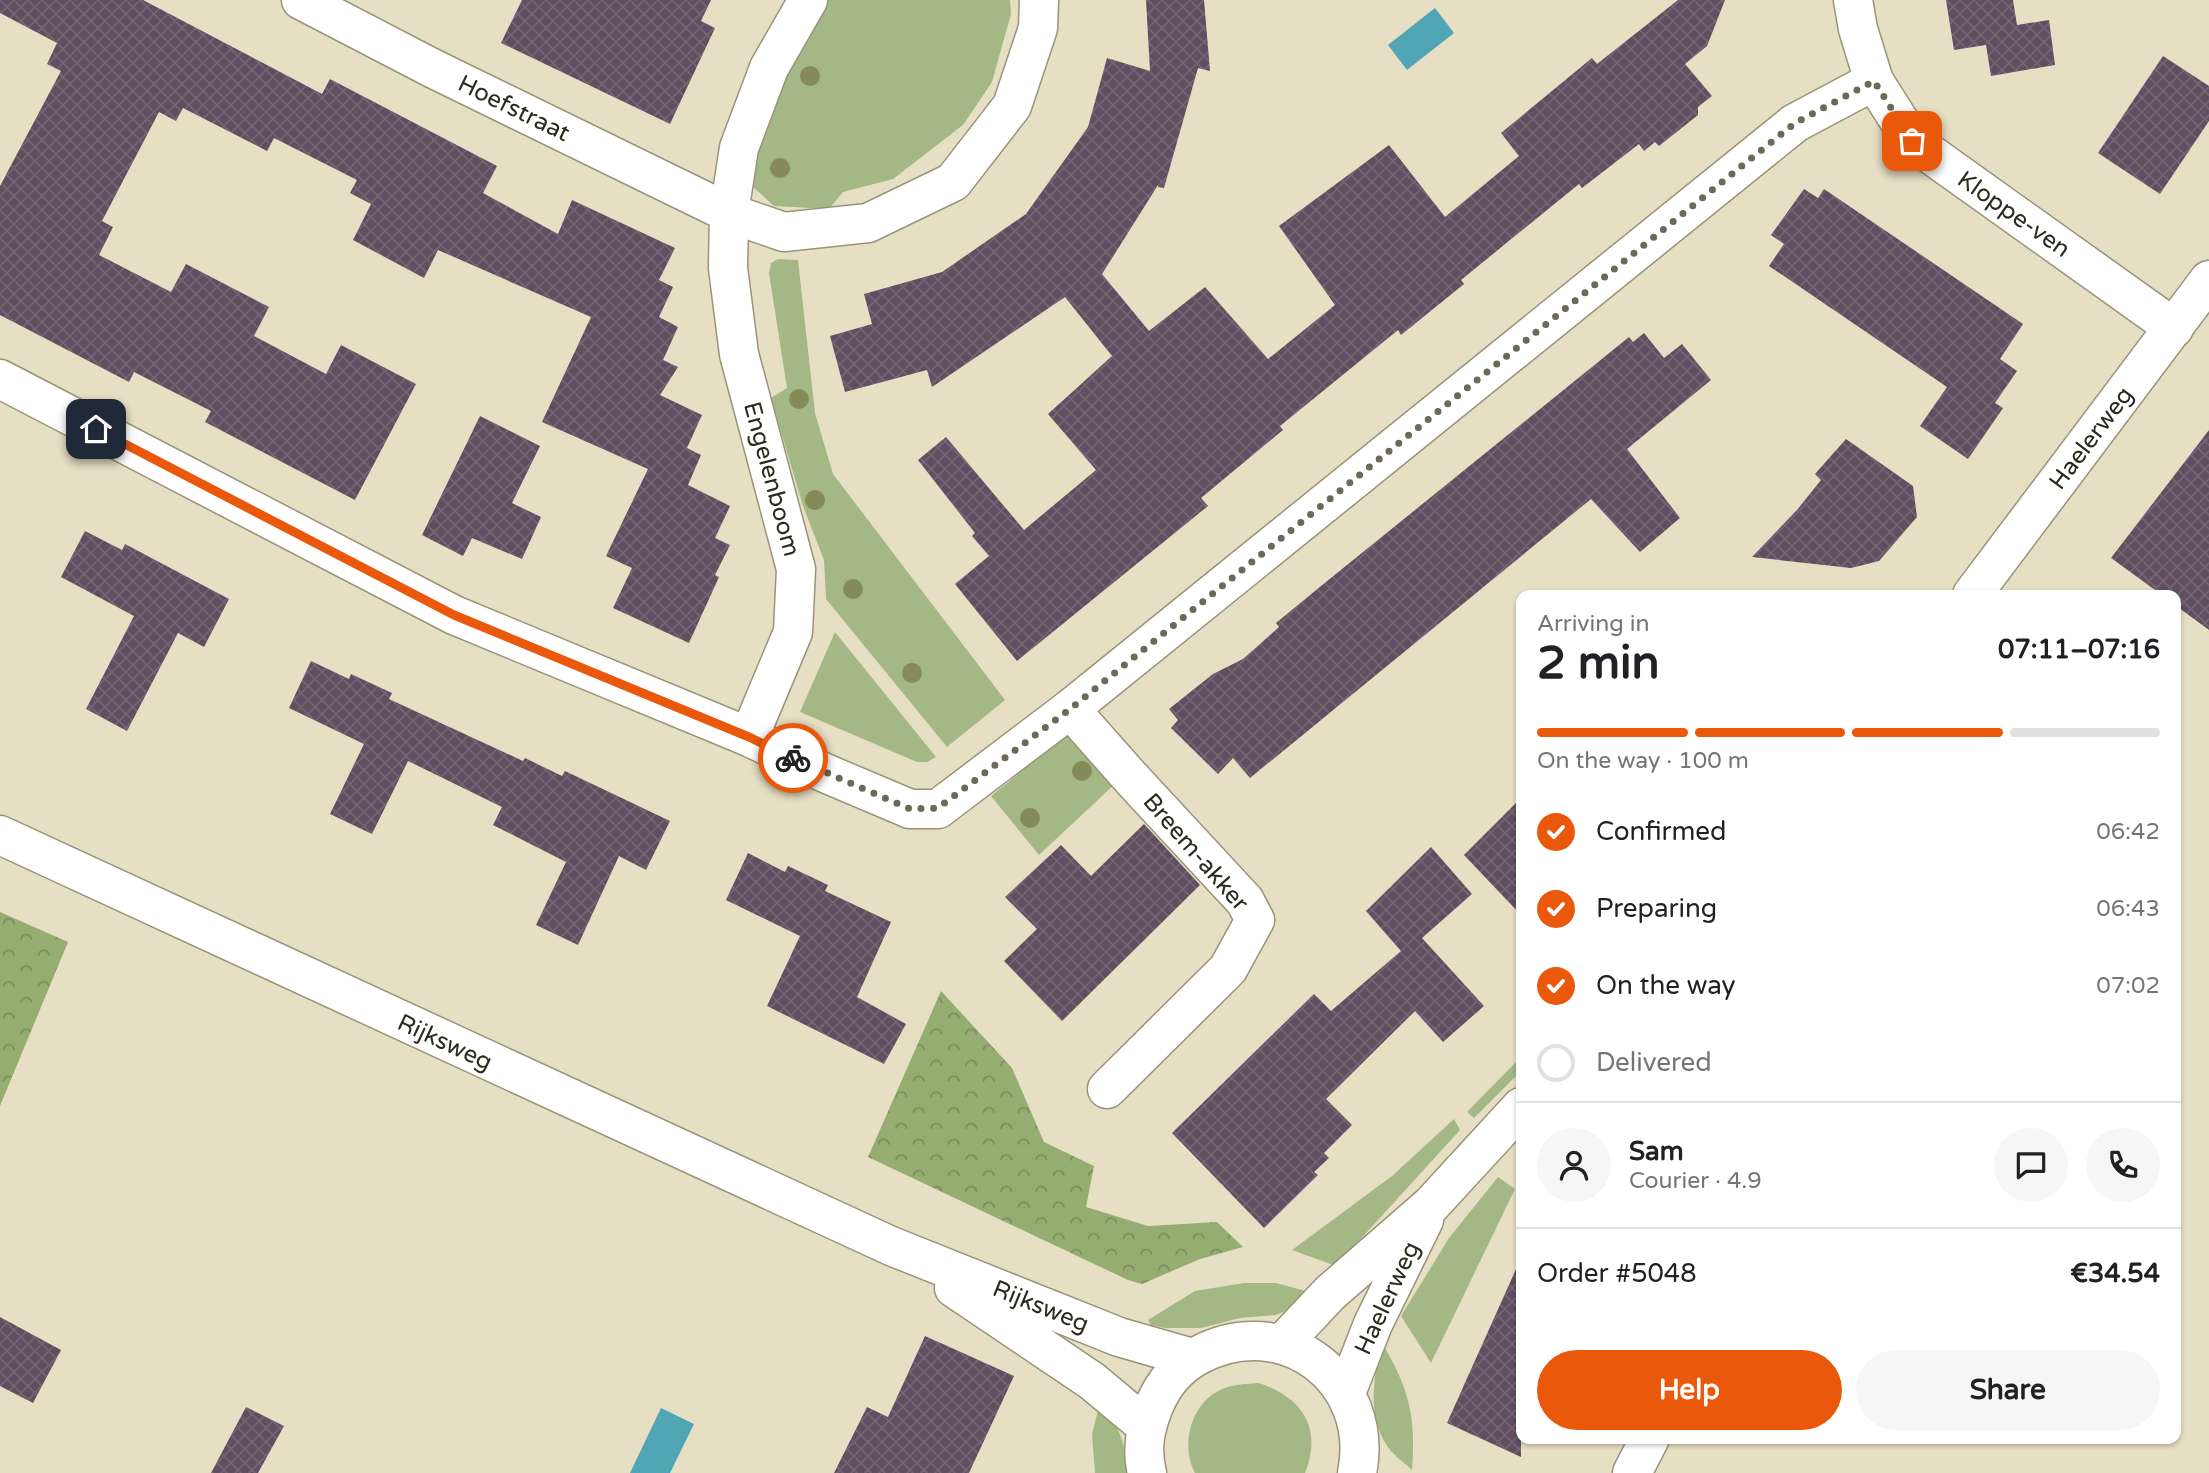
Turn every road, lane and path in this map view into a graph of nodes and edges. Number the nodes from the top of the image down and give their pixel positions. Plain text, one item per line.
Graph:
1 (301, 0) edge
2 (808, 0) edge
3 (1038, 0) edge
4 (1853, 0) edge
5 (1874, 81) junction
6 (729, 213) junction
7 (2209, 280) edge
8 (2174, 328) junction
9 (0, 379) edge
10 (1976, 590) edge
11 (1070, 709) junction
12 (749, 737) junction
13 (0, 835) edge
14 (1107, 1089) dead end
15 (1516, 1113) edge
16 (1432, 1205) junction
17 (891, 1246) junction
18 (1282, 1344) junction
19 (1192, 1358) junction
20 (1346, 1393) junction
21 (1146, 1426) junction
22 (1647, 1444) edge
23 (1367, 1468) edge
24 (1147, 1473) edge
25 (1632, 1473) edge

1 - 6 street, Hoefstraat
2 - 6 street
3 - 6 street, Hoefstraat
4 - 5 street, Kloppe-ven
5 - 8 street, Kloppe-ven
5 - 11 street
6 - 12 street, Engelenboom
7 - 8 street, Haelerweg
8 - 10 street, Haelerweg
9 - 12 street
11 - 12 street
11 - 14 street, Breem-akker
13 - 17 street, Rijksweg
15 - 16 street, Haelerweg
16 - 18 street, Haelerweg
16 - 20 street, Haelerweg
17 - 19 street, Rijksweg
17 - 21 street, Rijksweg
18 - 19 street
18 - 20 street
19 - 21 street
20 - 23 street
21 - 24 street
22 - 25 street

